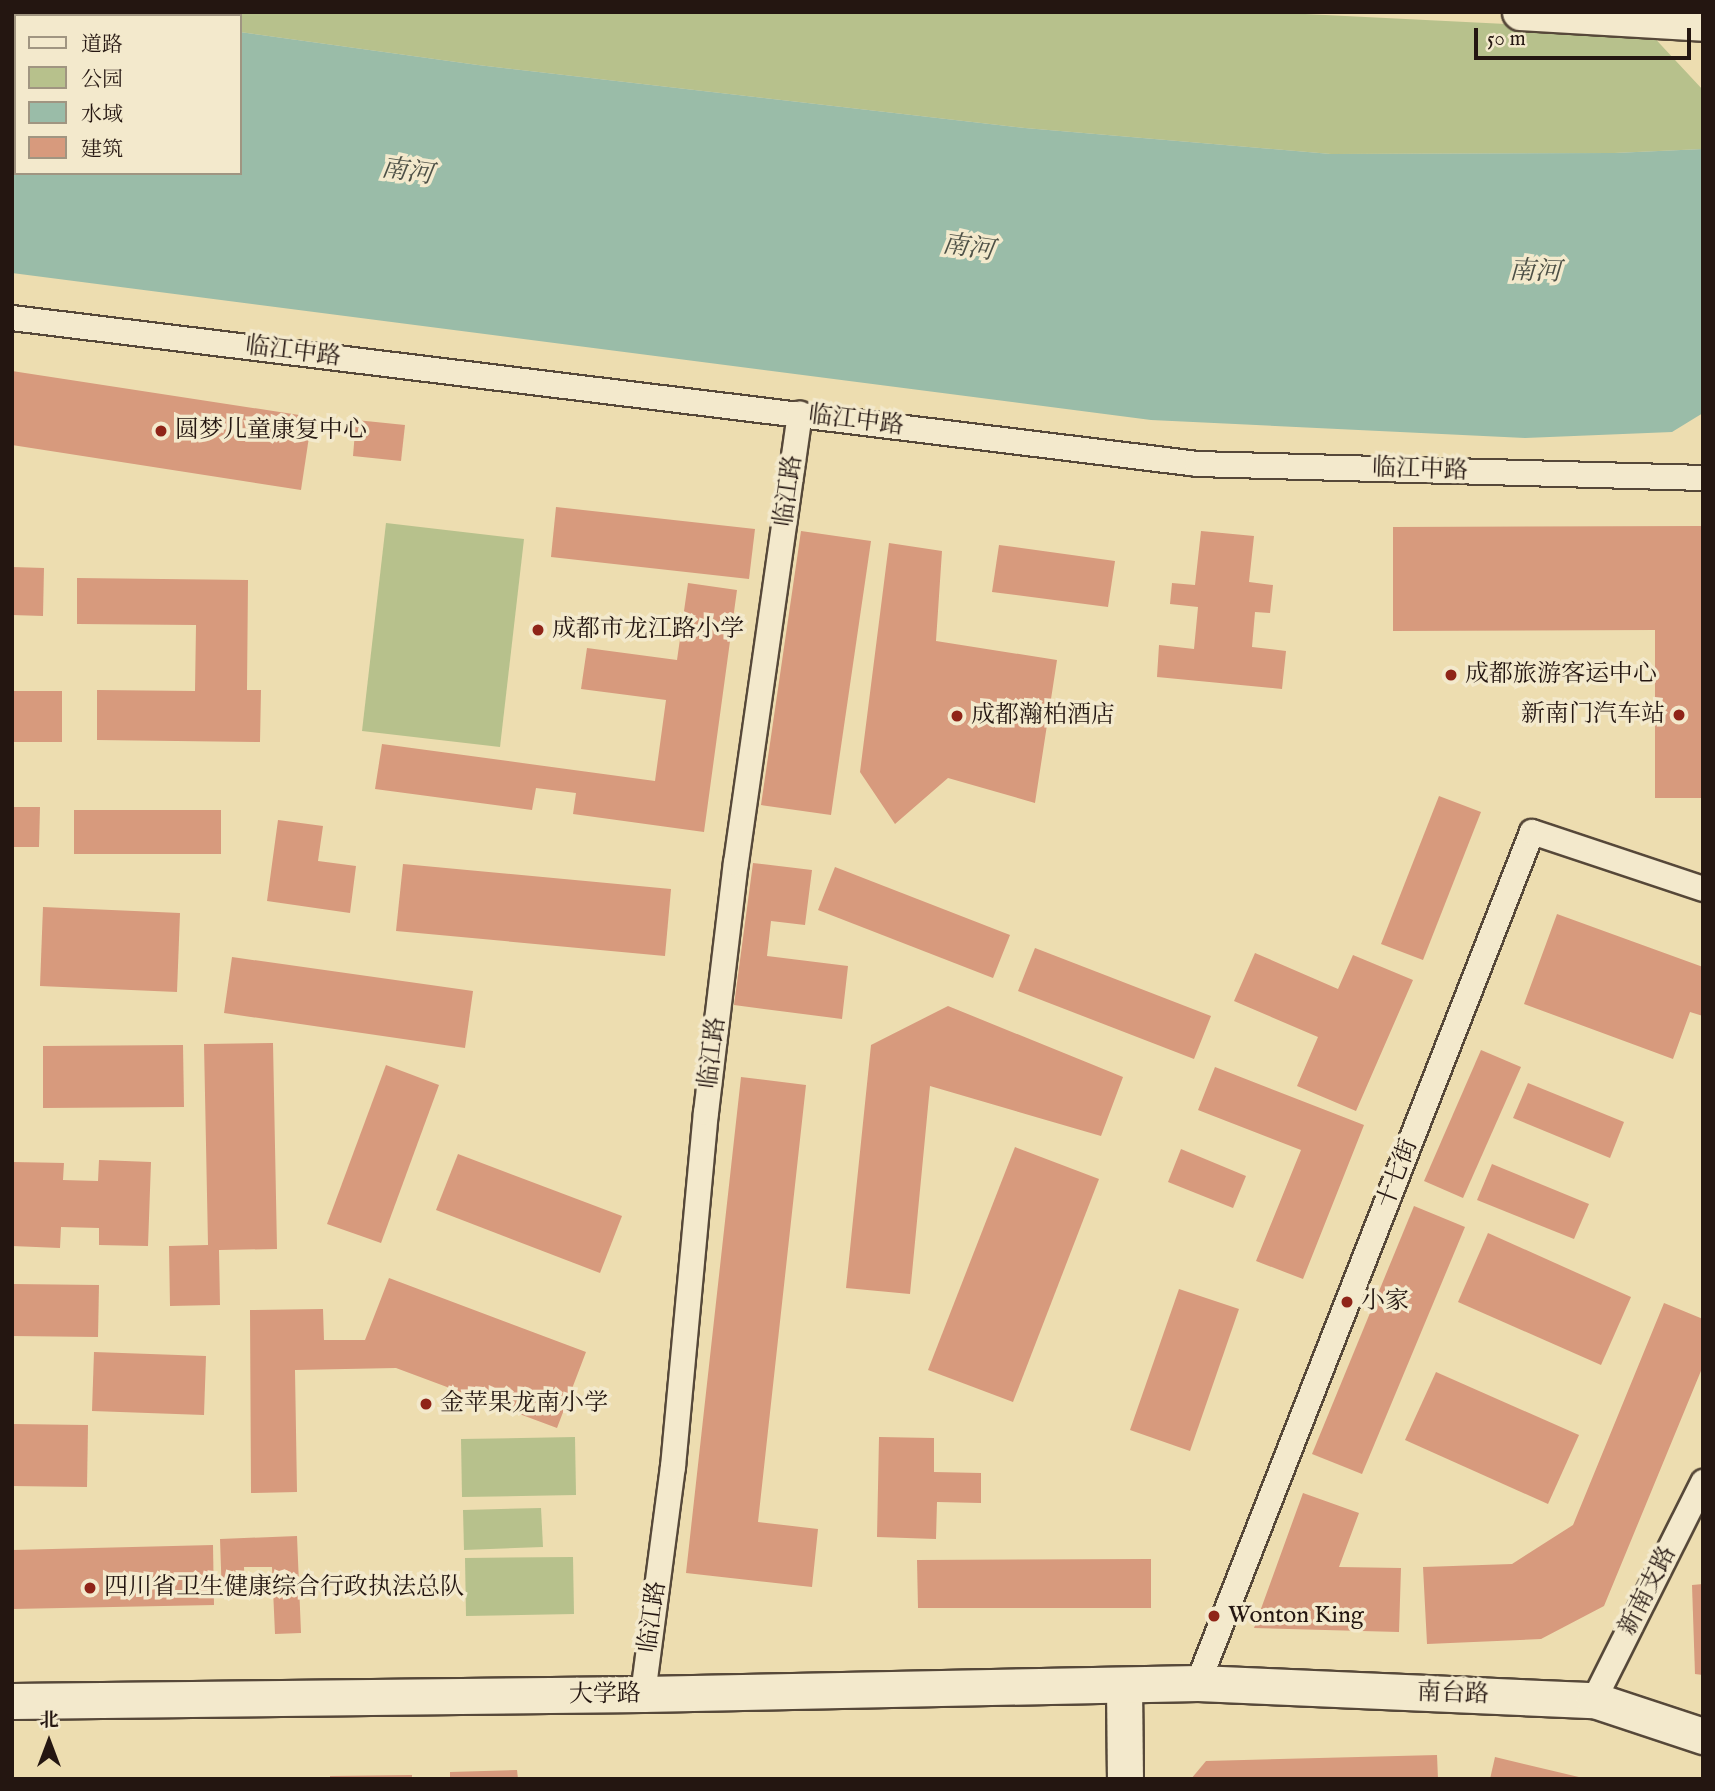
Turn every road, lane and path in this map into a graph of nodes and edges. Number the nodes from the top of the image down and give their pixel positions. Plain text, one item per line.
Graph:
1 (1520, 12) edge
2 (1703, 23) edge
3 (12, 318) edge
4 (800, 414) junction
5 (1703, 478) edge
6 (1703, 889) edge
7 (1703, 1482) edge
8 (1198, 1683) junction
9 (1124, 1685) junction
10 (643, 1694) junction
11 (1594, 1700) junction
12 (12, 1701) edge
13 (1703, 1736) edge
14 (1125, 1779) edge

1 - 2 street
3 - 4 street, 临江中路
4 - 5 street, 临江中路
4 - 10 street, 临江路
6 - 8 street, 十七街
7 - 11 street, 新南支路
8 - 9 street, 大学路
8 - 11 street, 南台路
9 - 10 street, 大学路
9 - 14 street
10 - 12 street, 大学路
11 - 13 street, 南台路

